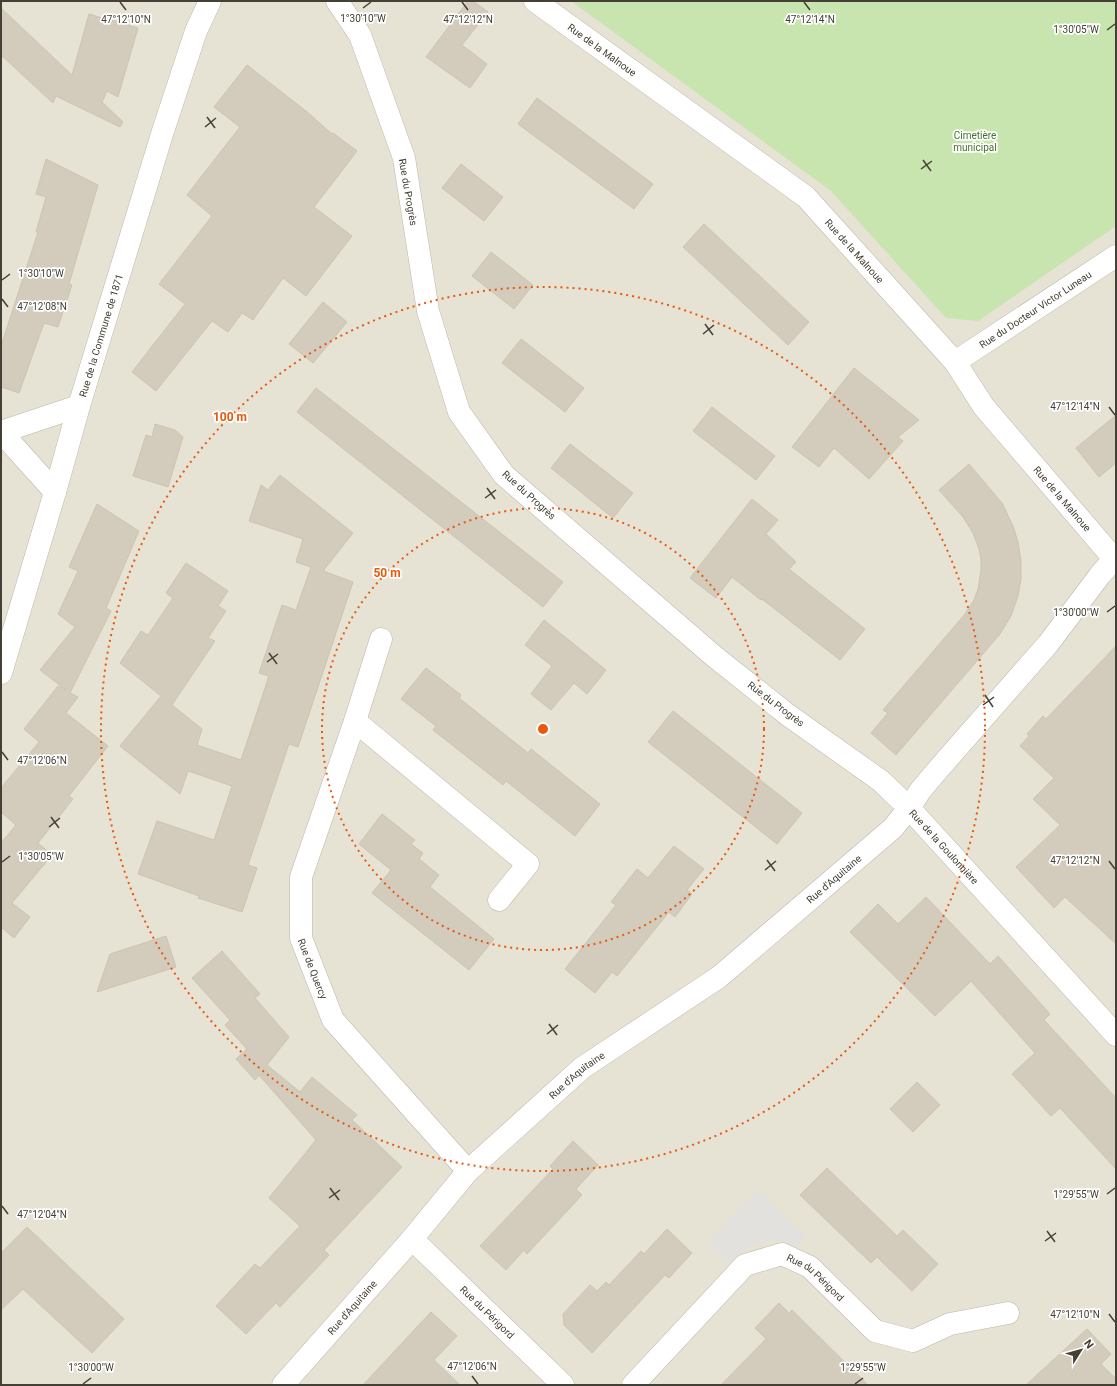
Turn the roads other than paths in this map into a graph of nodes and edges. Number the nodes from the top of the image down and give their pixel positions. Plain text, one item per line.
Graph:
1 (210, 1) edge
2 (337, 1) edge
3 (535, 1) edge
4 (1116, 256) edge
5 (955, 362) junction
6 (79, 406) junction
7 (1, 432) edge
8 (55, 492) junction
9 (1115, 560) edge
10 (381, 639) dead end
11 (1, 673) edge
12 (355, 721) junction
13 (909, 808) junction
14 (499, 900) dead end
15 (1116, 1035) edge
16 (468, 1171) junction
17 (412, 1239) junction
18 (1008, 1313) dead end
19 (283, 1385) edge
20 (563, 1385) edge
21 (633, 1385) edge

1 - 6 street, Rue de la Commune de 1871
2 - 13 street, Rue du Progrès
3 - 5 street, Rue de la Malnoue
4 - 5 street, Rue du Docteur Victor Luneau
5 - 9 street, Rue de la Malnoue
6 - 7 street
6 - 8 street, Rue de la Commune de 1871
7 - 8 street
8 - 11 street, Rue de la Commune de 1871
9 - 13 street, Rue de la Goulonnière
10 - 12 street, Rue de Quercy
12 - 14 street
12 - 16 street, Rue de Quercy
13 - 15 street, Rue de la Goulonnière
13 - 16 street, Rue d'Aquitaine
16 - 17 street, Rue d'Aquitaine
17 - 19 street, Rue d'Aquitaine
17 - 20 street, Rue du Périgord
18 - 21 street, Rue du Périgord

